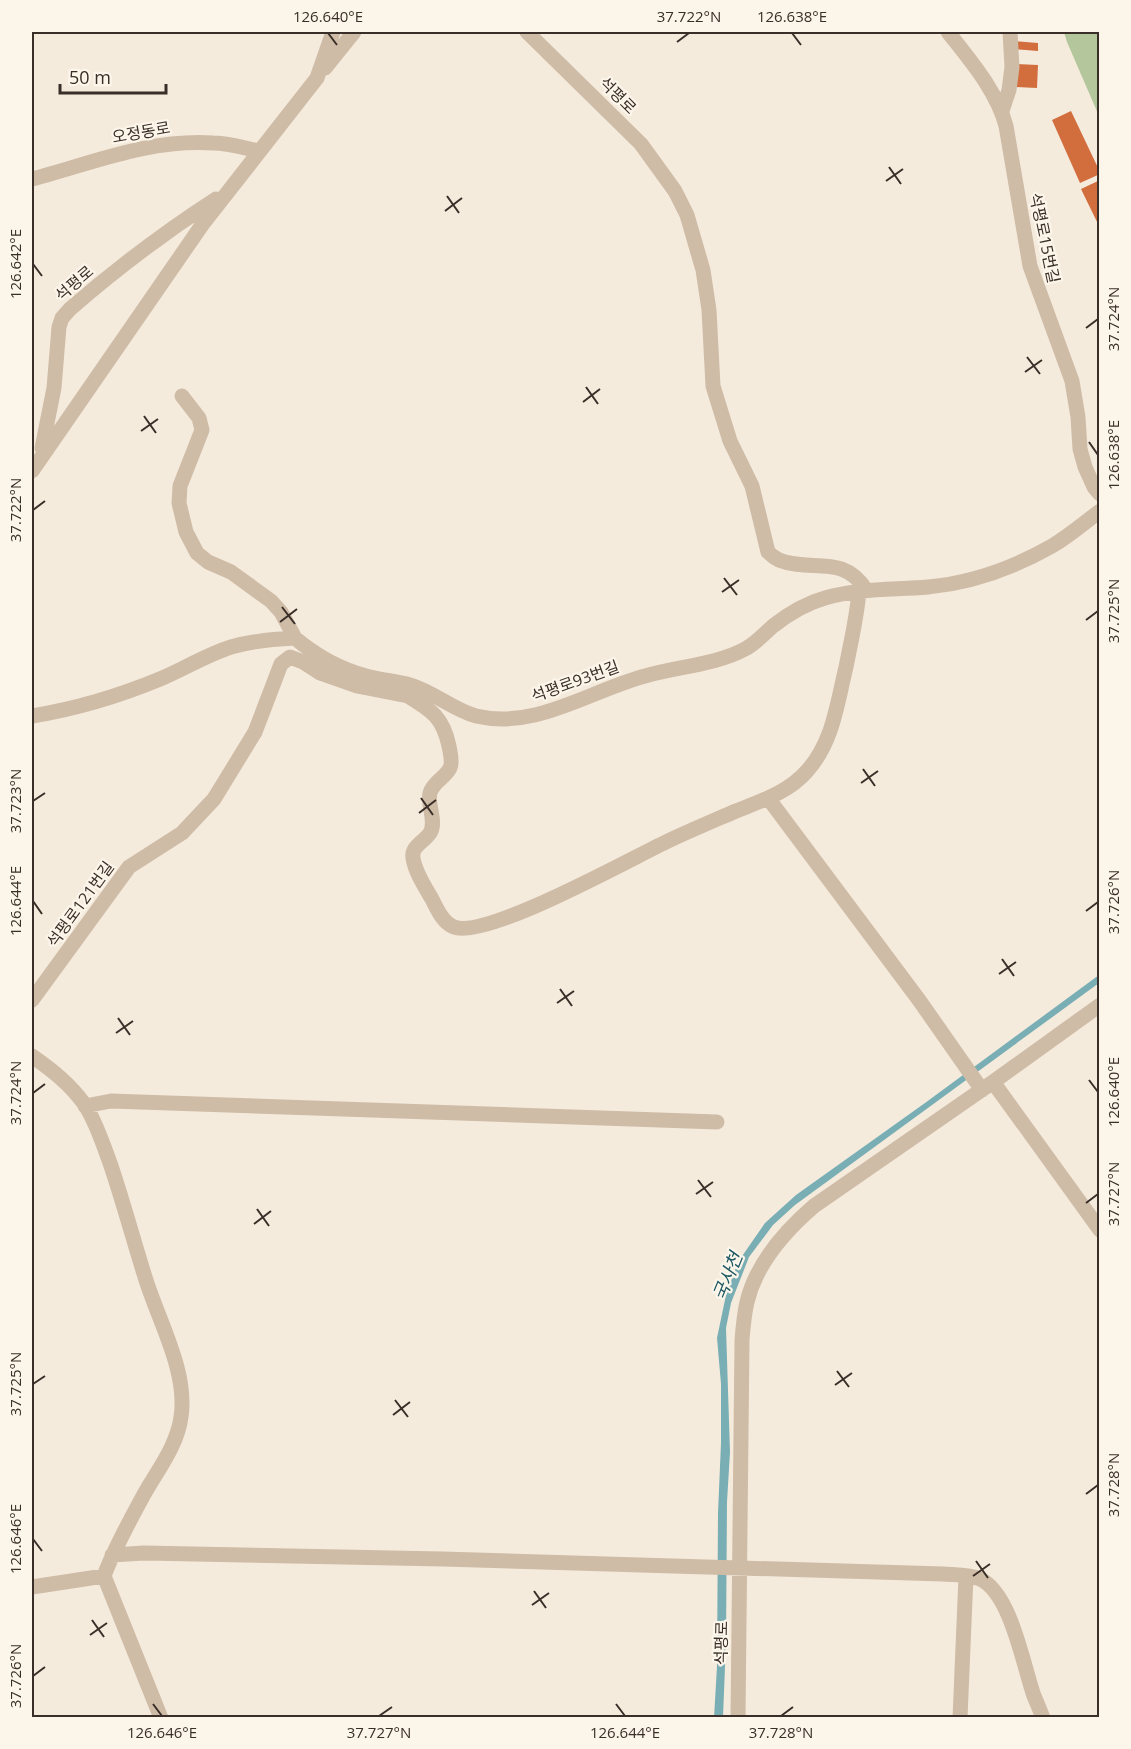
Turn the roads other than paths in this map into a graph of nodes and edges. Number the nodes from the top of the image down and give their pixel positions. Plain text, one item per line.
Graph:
1 (333, 32) edge
2 (354, 32) edge
3 (527, 32) edge
4 (948, 32) edge
5 (1010, 32) edge
6 (317, 78) junction
7 (1002, 111) junction
8 (259, 151) junction
9 (32, 179) edge
10 (226, 193) junction
11 (182, 396) dead end
12 (36, 464) edge
13 (1100, 494) edge
14 (1100, 511) edge
15 (862, 590) junction
16 (295, 638) junction
17 (305, 655) junction
18 (410, 691) junction
19 (32, 716) edge
20 (768, 798) junction
21 (32, 1000) edge
22 (1100, 1005) edge
23 (32, 1056) edge
24 (984, 1086) junction
25 (85, 1106) junction
26 (717, 1122) dead end
27 (1100, 1230) edge
28 (112, 1555) junction
29 (738, 1568) junction
30 (104, 1576) junction
31 (966, 1576) junction
32 (32, 1587) edge
33 (161, 1718) edge
34 (738, 1718) edge
35 (960, 1718) edge
36 (1043, 1718) edge

1 - 6 street, 석평로
2 - 6 street
3 - 15 street, 석평로
4 - 7 street, 석평로15번길
5 - 7 street
6 - 8 street, 석평로
7 - 13 street, 석평로15번길
8 - 9 street, 오정동로
8 - 10 street, 석평로
10 - 12 street, 석평로
10 - 12 street, 석평로
11 - 16 street, 석평로93번길
14 - 15 street, 석평로93번길
15 - 18 street, 석평로93번길
15 - 20 street
16 - 17 street, 석평로93번길
16 - 19 street
17 - 18 street, 석평로93번길
17 - 21 street, 석평로121번길
18 - 20 street
20 - 24 street
22 - 24 street, 석평로
23 - 25 street
24 - 27 street
24 - 29 street, 석평로
25 - 26 street
25 - 28 street
28 - 29 street
28 - 30 street
29 - 31 street
29 - 34 street, 석평로
30 - 32 street
30 - 33 street
31 - 35 street
31 - 36 street

